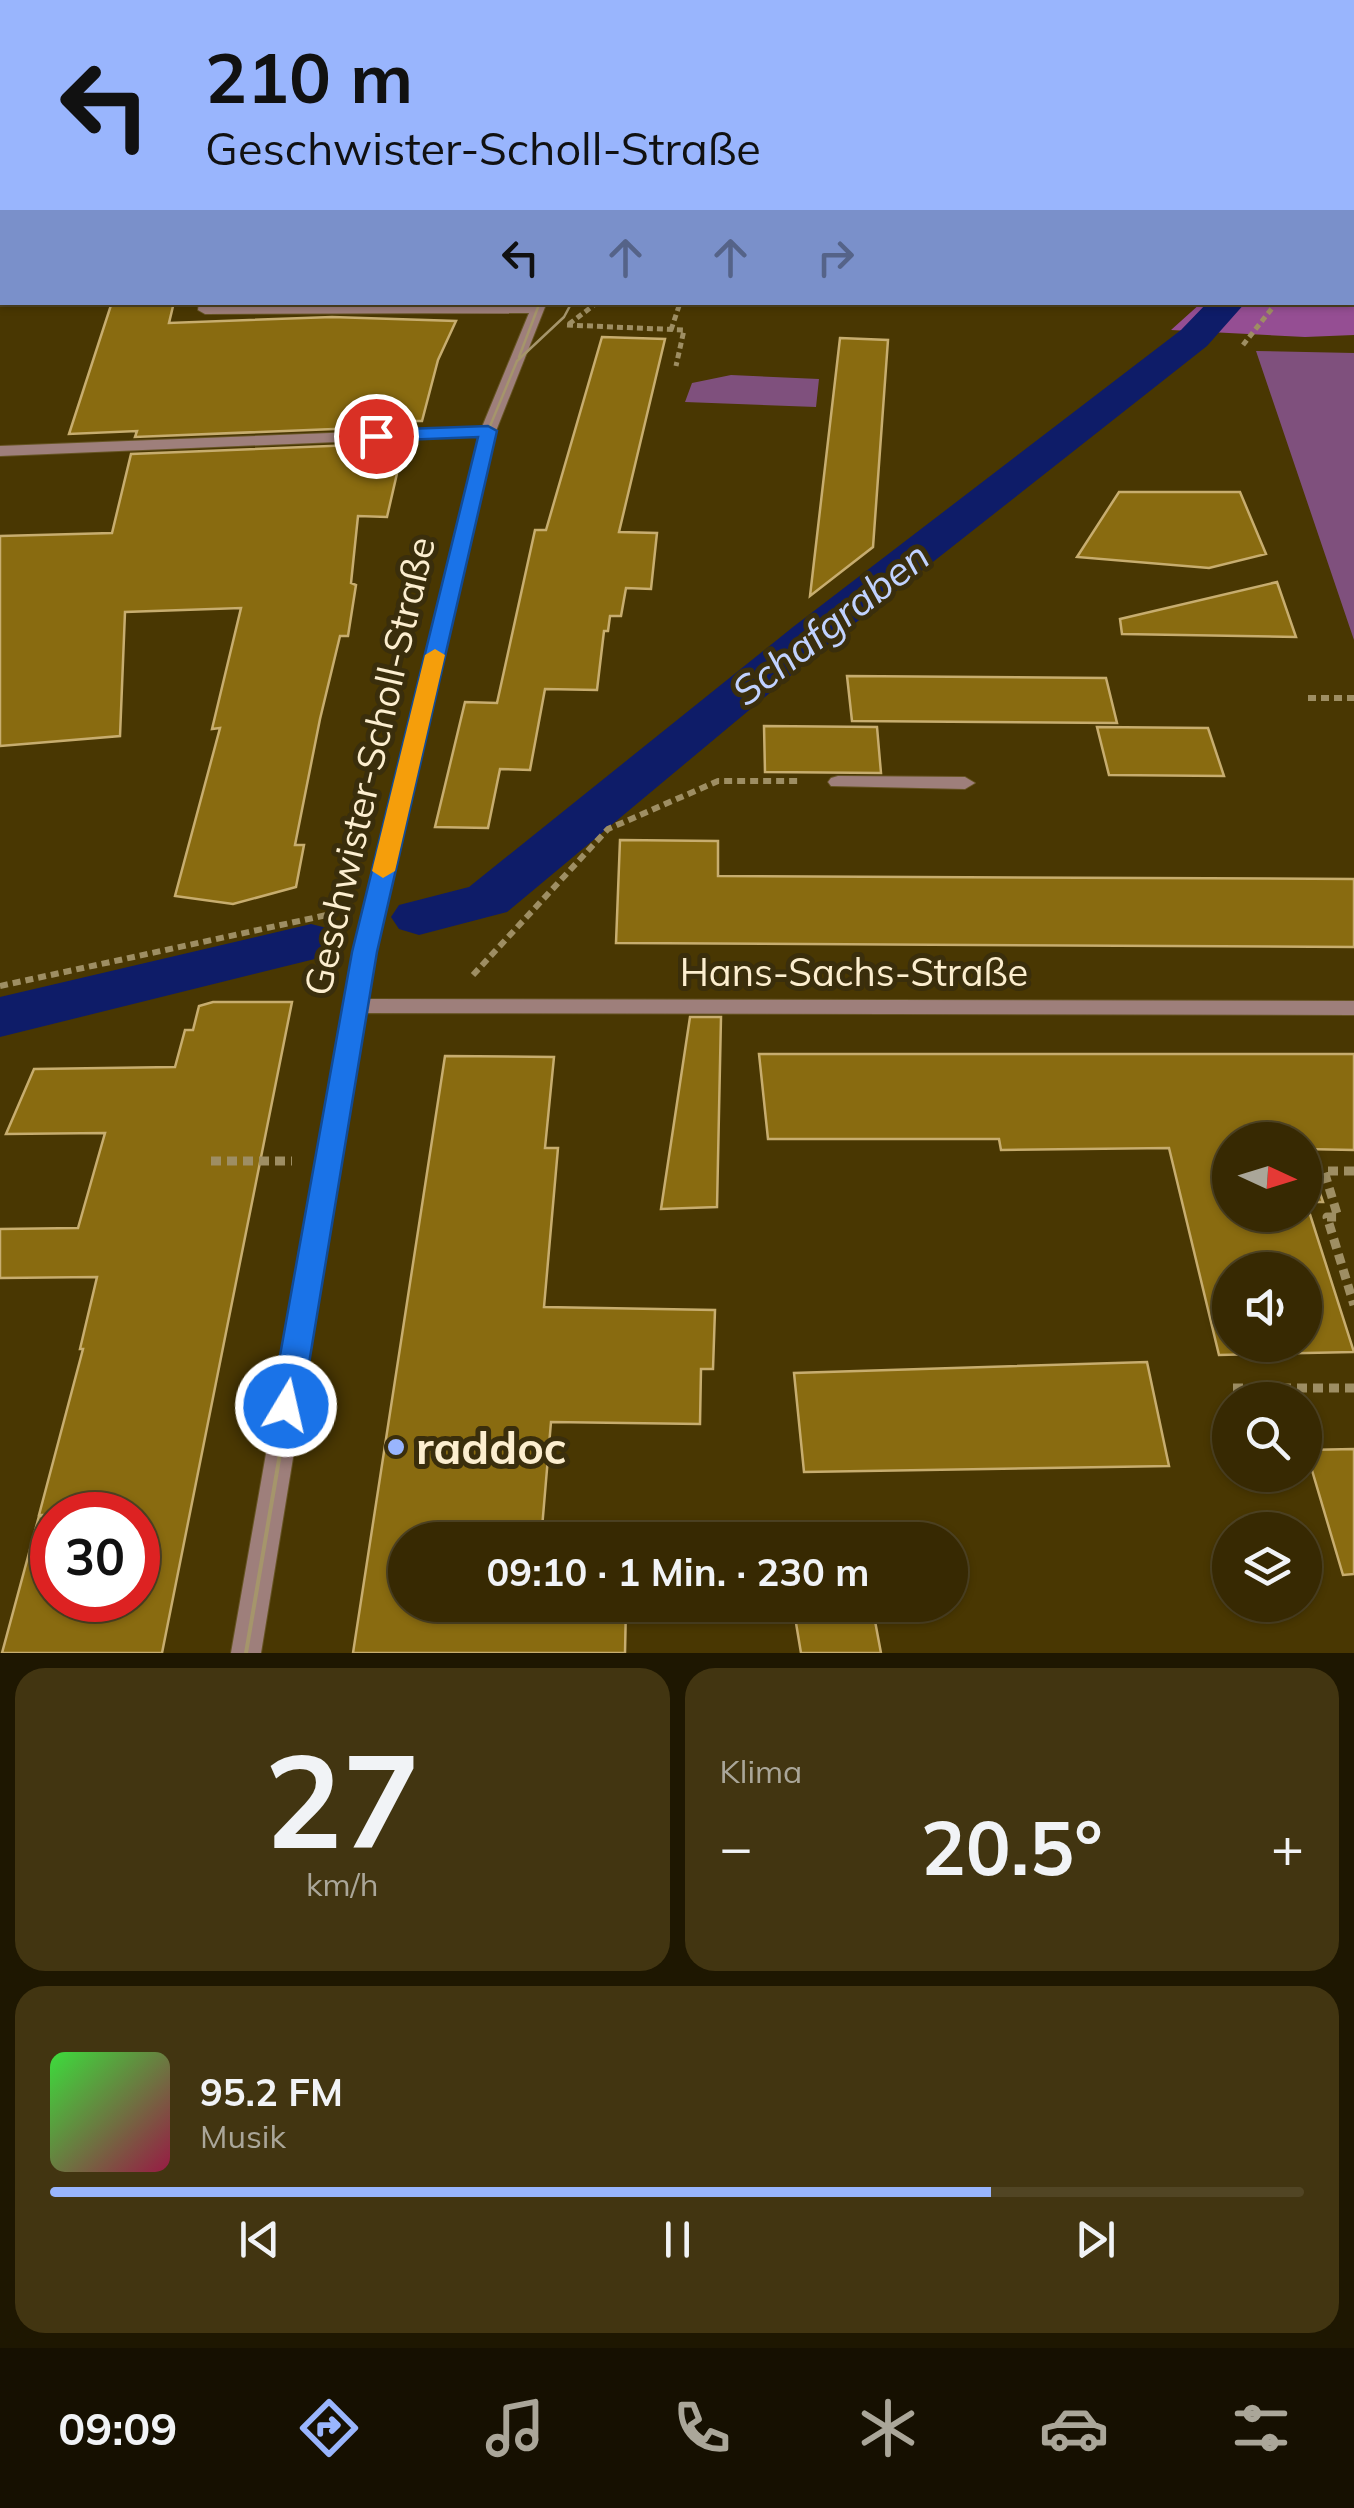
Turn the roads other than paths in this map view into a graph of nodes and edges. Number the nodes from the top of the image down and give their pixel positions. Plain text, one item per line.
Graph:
1 (205, 305) edge
2 (539, 306) edge
3 (488, 431) junction
4 (0, 451) edge
5 (838, 782) road end
6 (965, 783) dead end
7 (354, 1006) junction
8 (1354, 1008) edge
9 (246, 1653) edge

1 - 2 street, Geschwister-Scholl-Straße
2 - 3 street, Geschwister-Scholl-Straße
3 - 4 street
3 - 7 street, Geschwister-Scholl-Straße
5 - 6 street
7 - 8 street, Hans-Sachs-Straße
7 - 9 street, Geschwister-Scholl-Straße

